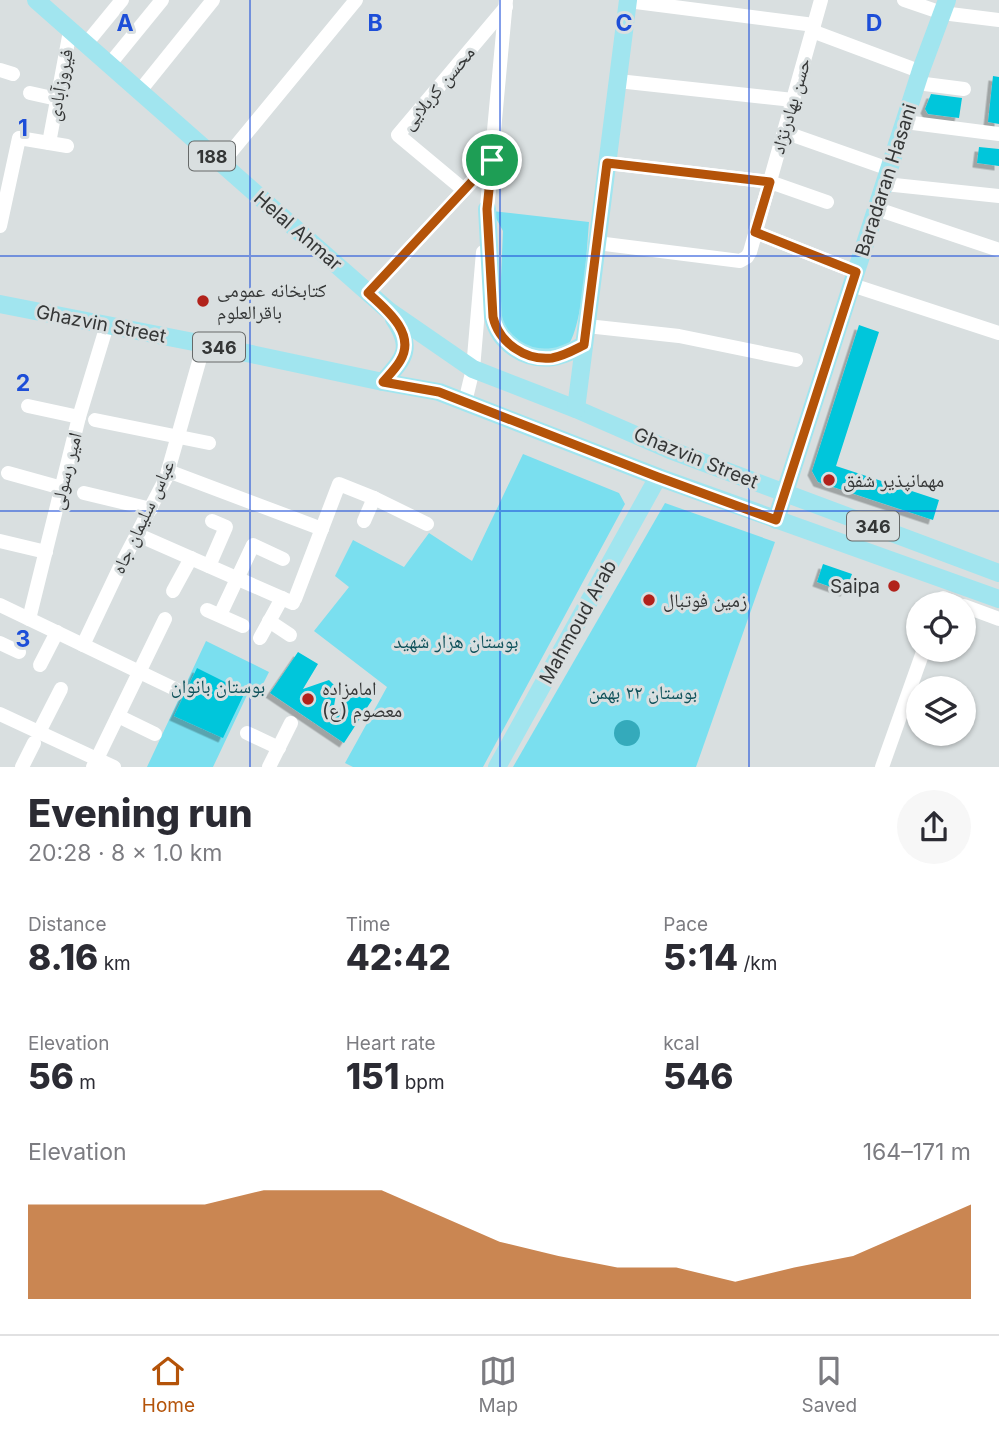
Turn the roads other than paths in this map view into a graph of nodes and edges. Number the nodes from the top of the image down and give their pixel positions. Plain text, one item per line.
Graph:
1 (122, 0) edge
2 (162, 0) edge
3 (213, 0) edge
4 (356, 0) edge
5 (628, 0) edge
6 (821, 0) edge
7 (904, 0) edge
8 (46, 3) edge
9 (506, 3) edge
10 (945, 6) edge
11 (999, 20) edge
12 (813, 28) junction
13 (70, 31) junction
14 (86, 44) junction
15 (109, 65) junction
16 (919, 77) junction
17 (618, 81) junction
18 (964, 89) dead end
19 (139, 92) junction
20 (30, 93) dead end
21 (57, 99) junction
22 (793, 100) junction
23 (905, 122) junction
24 (784, 132) junction
25 (999, 134) edge
26 (49, 143) junction
27 (67, 146) dead end
28 (492, 160) junction
29 (607, 163) junction
30 (221, 164) junction
31 (887, 177) junction
32 (770, 182) junction
33 (464, 190) junction
34 (999, 197) edge
35 (827, 202) dead end
36 (487, 209) junction
37 (877, 209) junction
38 (0, 226) edge
39 (755, 232) junction
40 (597, 243) junction
41 (999, 250) edge
42 (854, 279) junction
43 (368, 293) junction
44 (0, 304) edge
45 (389, 312) junction
46 (107, 324) junction
47 (587, 326) junction
48 (999, 333) edge
49 (204, 344) junction
50 (584, 345) junction
51 (796, 360) dead end
52 (473, 369) junction
53 (383, 382) junction
54 (465, 402) junction
55 (28, 406) dead end
56 (576, 409) junction
57 (79, 417) junction
58 (95, 420) dead end
59 (178, 436) junction
60 (209, 443) dead end
61 (169, 471) junction
62 (8, 473) dead end
63 (658, 477) junction
64 (62, 488) junction
65 (84, 493) dead end
66 (785, 493) junction
67 (374, 498) junction
68 (151, 509) junction
69 (776, 520) junction
70 (364, 521) dead end
71 (219, 524) dead end
72 (427, 524) dead end
73 (322, 529) junction
74 (136, 534) junction
75 (0, 541) edge
76 (46, 552) junction
77 (191, 558) junction
78 (282, 559) dead end
79 (209, 566) junction
80 (999, 573) edge
81 (237, 579) junction
82 (173, 591) dead end
83 (999, 599) edge
84 (290, 600) junction
85 (0, 606) edge
86 (976, 610) edge
87 (29, 619) junction
88 (165, 619) dead end
89 (999, 619) edge
90 (269, 621) junction
91 (243, 626) dead end
92 (57, 632) junction
93 (290, 635) dead end
94 (260, 638) dead end
95 (0, 643) edge
96 (83, 645) junction
97 (19, 653) dead end
98 (919, 662) edge
99 (40, 665) dead end
100 (139, 672) junction
101 (61, 689) dead end
102 (177, 690) dead end
103 (0, 714) edge
104 (118, 716) junction
105 (291, 723) dead end
106 (247, 733) dead end
107 (155, 734) dead end
108 (36, 737) junction
109 (278, 748) junction
110 (95, 763) edge
111 (22, 767) edge
112 (114, 767) edge
113 (269, 767) edge
114 (497, 767) edge
115 (882, 767) edge

1 - 14 street
2 - 15 street
3 - 19 street
4 - 30 street
5 - 12 street
5 - 17 main road
6 - 12 street, حسن بهادرنژاد
7 - 10 street
8 - 13 main road, Helal Ahmar / 188
9 - 28 street
9 - 33 street, محسن کربلایی
10 - 11 street
10 - 16 main road, Baradaran Hasani
12 - 16 street
12 - 22 street, حسن بهادرنژاد
13 - 14 main road, Helal Ahmar / 188
13 - 21 street, فیروزآبادی
14 - 15 main road, Helal Ahmar / 188
15 - 19 main road, Helal Ahmar / 188
16 - 18 street
16 - 23 main road, Baradaran Hasani
17 - 22 street
17 - 29 main road
19 - 30 main road, Helal Ahmar / 188
20 - 21 street
21 - 26 street, فیروزآبادی
22 - 24 street, حسن بهادرنژاد
23 - 25 street
23 - 31 main road, Baradaran Hasani
24 - 31 street
24 - 32 street, حسن بهادرنژاد
26 - 27 street
26 - 38 street, فیروزآبادی
28 - 33 street
28 - 36 street
29 - 32 street
29 - 40 main road
30 - 43 main road, Helal Ahmar / 188
31 - 34 street
31 - 37 main road, Baradaran Hasani
32 - 35 street
32 - 39 street, حسن بهادرنژاد
33 - 43 street
36 - 50 main road
36 - 52 street
37 - 41 street
37 - 42 main road, Baradaran Hasani
39 - 40 street, حسن بهادرنژاد
39 - 42 street
40 - 47 main road
42 - 48 street
42 - 66 main road, Baradaran Hasani
43 - 45 main road, Helal Ahmar / 188
44 - 46 main road, Ghazvin Street / 346
45 - 52 main road, Helal Ahmar / 188
45 - 53 main road, 188
46 - 49 main road, Ghazvin Street / 346
46 - 57 street, امیر رسولی
47 - 50 main road
47 - 51 street
49 - 53 main road, Ghazvin Street / 346
49 - 59 street, عباس سلیمان جاه
50 - 56 main road
52 - 54 street
52 - 56 main road, Ghazvin Street / 346
53 - 54 main road, Ghazvin Street / 346
54 - 63 main road, Ghazvin Street / 346
55 - 57 street
56 - 66 main road, Ghazvin Street / 346
57 - 64 street, امیر رسولی
58 - 59 street
59 - 60 street
59 - 61 street, عباس سلیمان جاه
61 - 68 street, عباس سلیمان جاه
61 - 73 street
62 - 64 street
63 - 69 main road, Ghazvin Street / 346
63 - 114 main road, Mahmoud Arab
64 - 76 street, امیر رسولی
65 - 68 street
66 - 69 main road, Baradaran Hasani
66 - 80 main road, Ghazvin Street / 346
67 - 70 street
67 - 72 street
67 - 73 street
68 - 74 street, عباس سلیمان جاه
69 - 83 main road, Ghazvin Street / 346
71 - 79 street
73 - 84 street
74 - 77 street
74 - 96 street, عباس سلیمان جاه
75 - 76 street
76 - 87 street, امیر رسولی
77 - 79 street
77 - 82 street
78 - 81 street
79 - 81 street
81 - 84 street
81 - 91 street
84 - 90 street
85 - 87 street
86 - 89 street
87 - 92 street
88 - 100 street
90 - 93 street
90 - 94 street
92 - 96 street
92 - 99 street
95 - 97 street
96 - 100 street
98 - 115 street
100 - 102 street
100 - 104 street
101 - 108 street
103 - 108 street
104 - 107 street
104 - 110 street
105 - 109 street
106 - 109 street
108 - 110 street
108 - 111 street
109 - 113 street
110 - 112 street

